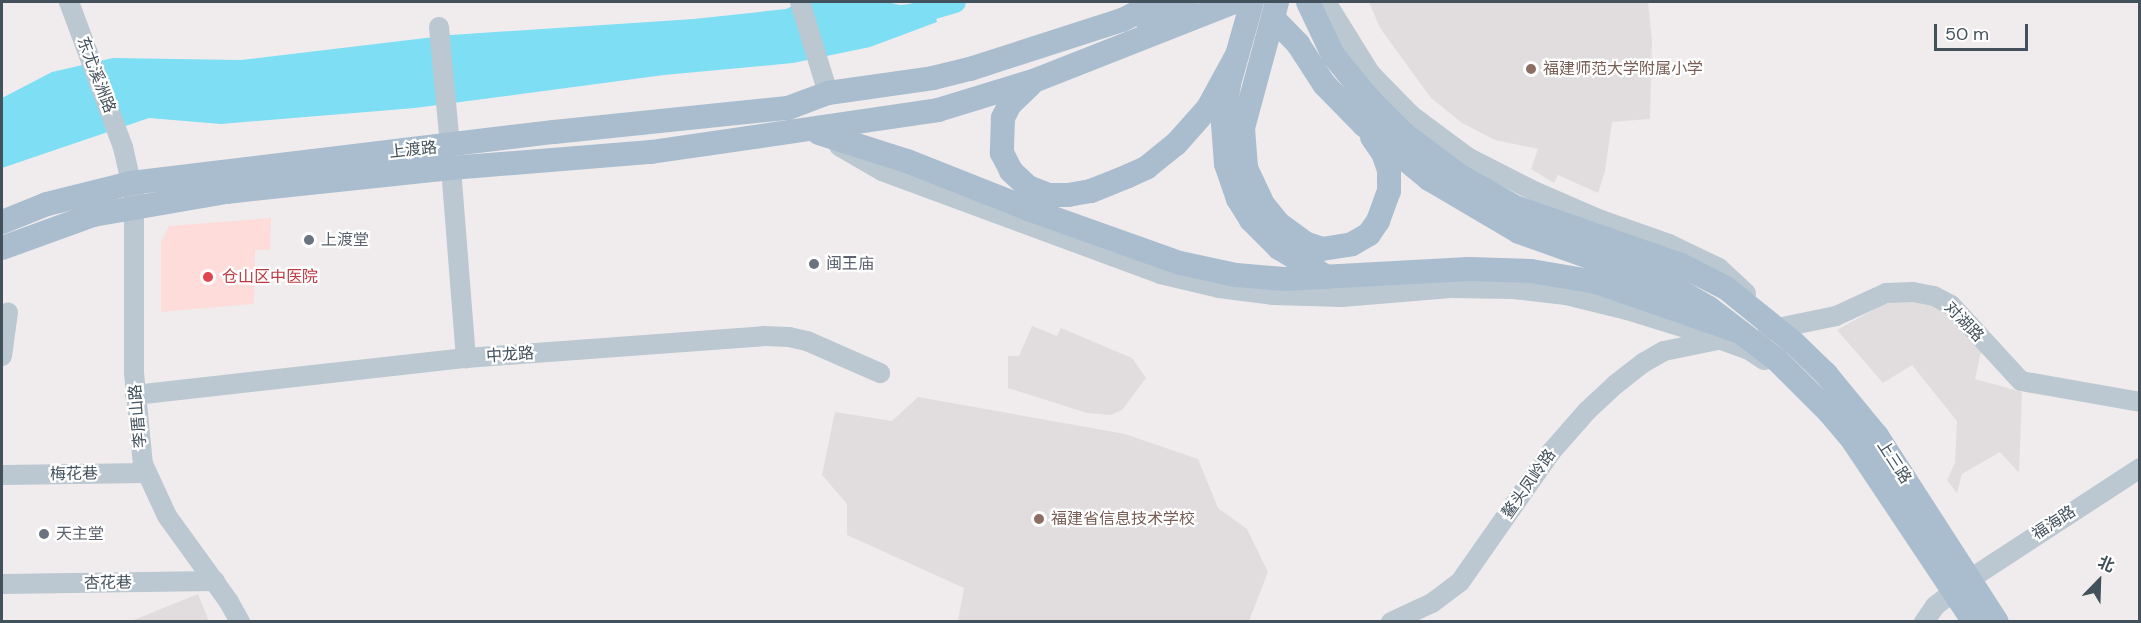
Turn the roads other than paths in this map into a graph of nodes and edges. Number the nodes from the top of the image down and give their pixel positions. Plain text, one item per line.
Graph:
1 (69, 2) edge
2 (800, 2) edge
3 (1160, 2) edge
4 (1185, 2) edge
5 (1238, 2) edge
6 (1326, 2) edge
7 (1292, 8) edge
8 (439, 27) dead end
9 (1238, 55) junction
10 (1036, 80) junction
11 (825, 84) junction
12 (788, 108) junction
13 (1356, 112) junction
14 (810, 130) junction
15 (451, 157) junction
16 (133, 195) junction
17 (1574, 208) junction
18 (2, 222) edge
19 (2, 248) edge
20 (1649, 274) junction
21 (1327, 277) junction
22 (1547, 293) junction
23 (8, 312) dead end
24 (1794, 343) junction
25 (1672, 348) joint
26 (2, 356) edge
27 (466, 358) junction
28 (880, 373) dead end
29 (1804, 386) junction
30 (135, 395) junction
31 (2139, 402) edge
32 (2139, 468) edge
33 (146, 474) junction
34 (2, 475) edge
35 (215, 582) junction
36 (2, 584) edge
37 (1962, 585) junction
38 (1926, 618) edge
39 (240, 621) edge
40 (1391, 621) edge
41 (1974, 621) edge
42 (1997, 621) edge

1 - 16 street, 东尤溪洲路
2 - 11 street
3 - 11 main road, 上渡路
4 - 12 main road
5 - 7 main road
5 - 9 main road
5 - 10 main road, 上渡路
6 - 17 street
7 - 13 main road
7 - 13 main road
7 - 20 main road
8 - 15 street
9 - 10 main road
9 - 21 main road
10 - 14 main road, 上渡路
11 - 12 main road, 上渡路
12 - 15 main road, 上渡路
13 - 20 main road
14 - 15 main road, 上渡路
14 - 21 main road
14 - 22 street
15 - 16 main road, 上渡路
15 - 27 street
16 - 18 main road, 上渡路
16 - 19 main road, 上渡路
16 - 30 street, 李厝山路
17 - 22 street
17 - 24 street
20 - 21 main road
20 - 24 main road, 上三路
20 - 29 main road, 上三路
22 - 29 street
23 - 26 street
24 - 37 main road, 上三路
25 - 31 street, 对湖路
25 - 40 street, 鳌头凤岭路
27 - 28 street, 中龙路
27 - 30 street, 中龙路
29 - 37 main road, 上三路
30 - 33 street, 李厝山路
32 - 37 street, 福海路
33 - 34 street, 梅花巷
33 - 35 street, 李厝山路
35 - 36 street, 杏花巷
35 - 39 street, 李厝山路
37 - 38 street, 福海路
37 - 41 main road, 上三路
37 - 42 main road, 上三路

